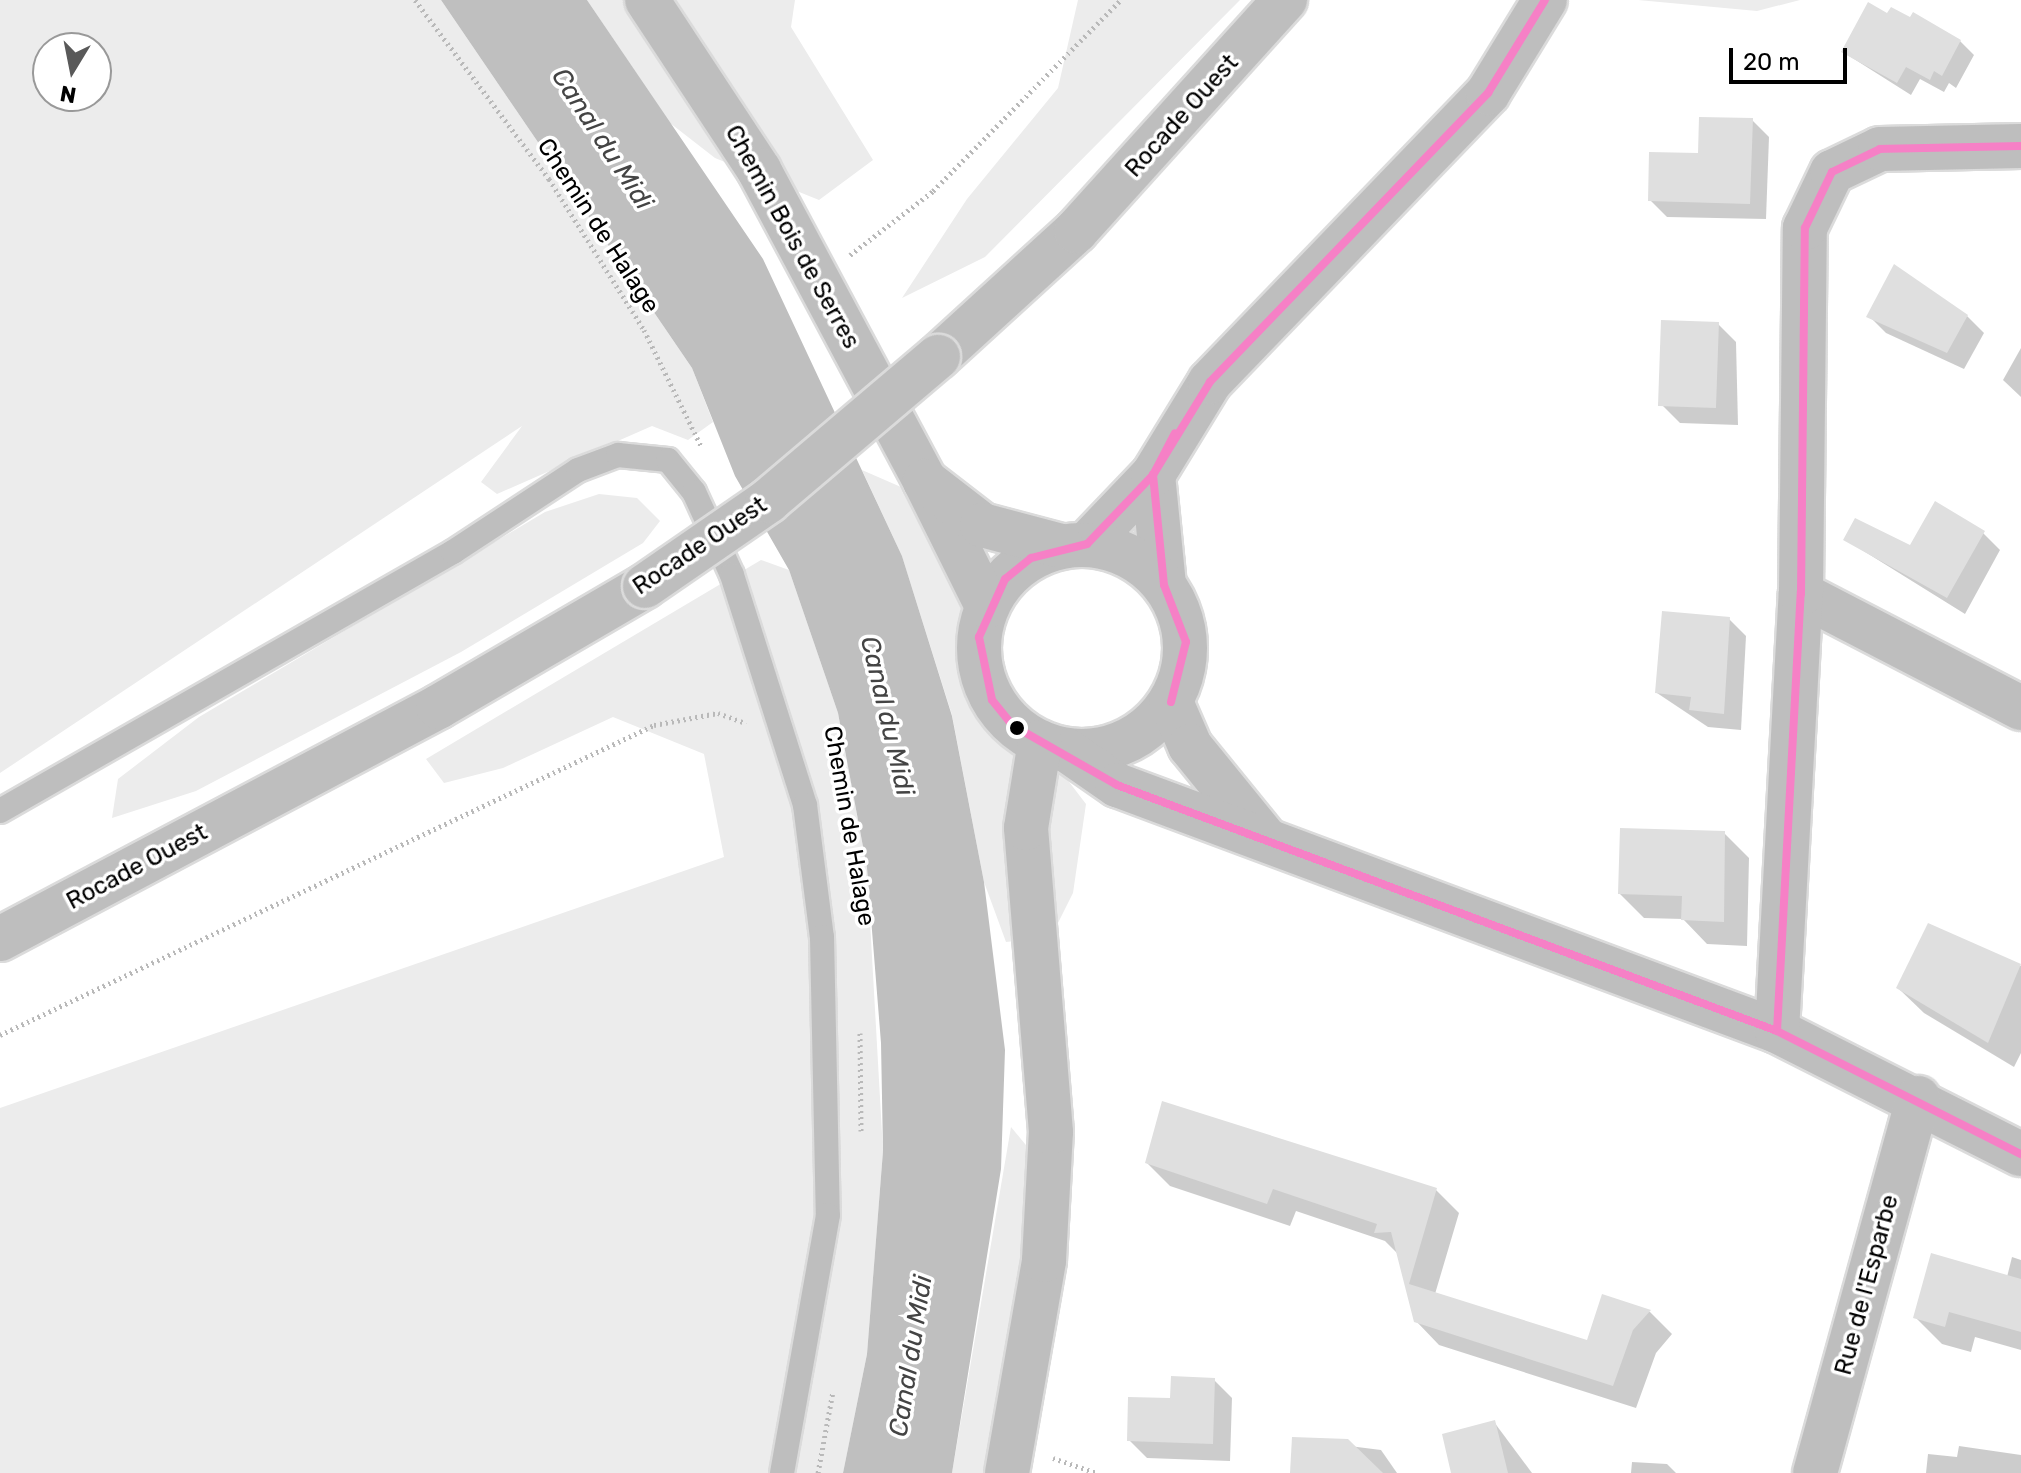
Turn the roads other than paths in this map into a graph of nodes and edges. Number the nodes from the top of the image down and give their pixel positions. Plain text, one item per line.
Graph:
1 (647, 0) edge
2 (1285, 0) edge
3 (1545, 0) edge
4 (2021, 146) edge
5 (1153, 475) junction
6 (925, 481) junction
7 (1074, 545) junction
8 (1164, 585) junction
9 (1801, 594) junction
10 (987, 606) junction
11 (1171, 702) junction
12 (2021, 708) edge
13 (1054, 746) junction
14 (0, 811) edge
15 (1264, 837) junction
16 (0, 939) edge
17 (1777, 1031) junction
18 (1918, 1098) junction
19 (2021, 1154) edge
20 (782, 1473) edge
21 (1007, 1473) edge
22 (1815, 1473) edge

1 - 6 street, Chemin Bois de Serres
2 - 16 street, Rocade Ouest, bridge
3 - 5 street
4 - 9 street
5 - 7 street
5 - 8 street
6 - 7 street, Chemin Bois de Serres
6 - 10 street, Chemin Bois de Serres
7 - 8 street
7 - 10 street
8 - 11 street
9 - 12 street
9 - 17 street
10 - 13 street
11 - 13 street
11 - 15 street
13 - 15 street
13 - 21 street
14 - 20 lane
15 - 17 street
17 - 18 street
18 - 19 street
18 - 22 street, Rue de l'Esparbe

